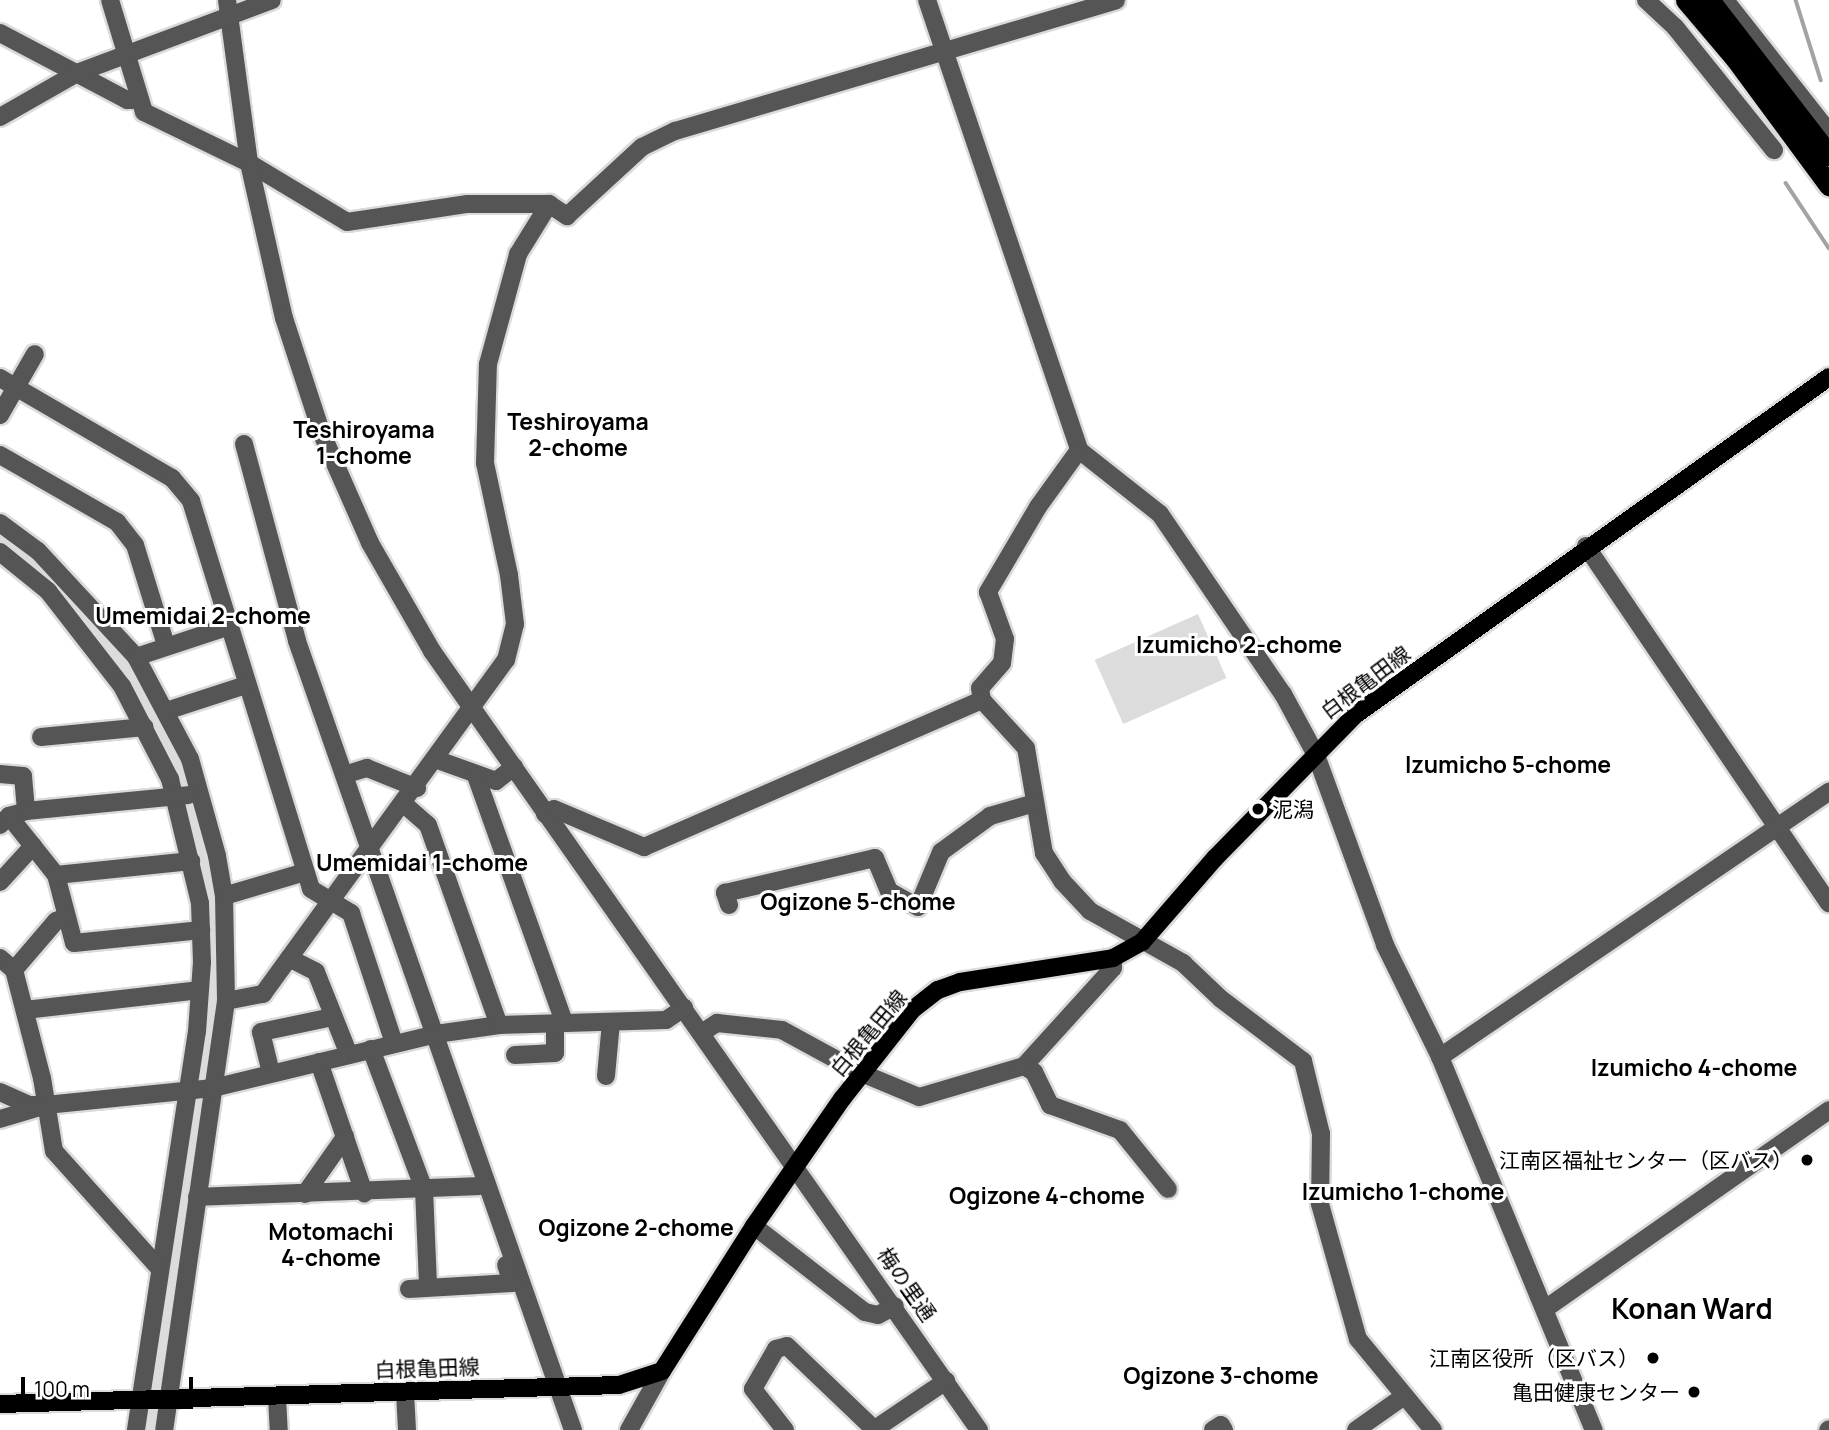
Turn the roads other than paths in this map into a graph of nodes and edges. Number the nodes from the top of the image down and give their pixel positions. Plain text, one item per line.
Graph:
1 (110, 0) edge
2 (272, 0) edge
3 (927, 0) edge
4 (1116, 0) edge
5 (1646, 0) edge
6 (1669, 0) edge
7 (1686, 0) edge
8 (1709, 0) edge
9 (1725, 0) edge
10 (228, 8) edge
11 (0, 33) edge
12 (945, 50) junction
13 (126, 52) junction
14 (77, 73) junction
15 (140, 100) junction
16 (0, 117) edge
17 (1792, 132) junction
18 (1829, 132) edge
19 (1774, 150) dead end
20 (1829, 155) edge
21 (249, 163) junction
22 (1829, 185) edge
23 (549, 204) junction
24 (35, 354) dead end
25 (1829, 377) edge
26 (8, 383) edge
27 (0, 415) edge
28 (244, 444) dead end
29 (1079, 450) junction
30 (0, 455) edge
31 (0, 523) edge
32 (1586, 546) junction
33 (0, 552) edge
34 (230, 626) junction
35 (166, 645) junction
36 (136, 657) junction
37 (246, 685) junction
38 (982, 700) junction
39 (473, 705) junction
40 (166, 711) junction
41 (145, 727) junction
42 (41, 737) dead end
43 (1316, 755) junction
44 (435, 759) junction
45 (514, 767) junction
46 (0, 774) edge
47 (347, 774) junction
48 (476, 776) junction
49 (417, 788) junction
50 (202, 792) junction
51 (1829, 792) edge
52 (177, 797) junction
53 (1035, 803) junction
54 (405, 805) junction
55 (545, 814) junction
56 (12, 817) edge
57 (1777, 827) junction
58 (33, 846) junction
59 (373, 847) junction
60 (191, 861) junction
61 (305, 872) junction
62 (56, 875) junction
63 (0, 882) edge
64 (224, 896) junction
65 (330, 902) junction
66 (1829, 903) edge
67 (729, 905) dead end
68 (66, 917) junction
69 (201, 930) junction
70 (1142, 942) junction
71 (289, 958) junction
72 (1113, 958) junction
73 (7, 964) edge
74 (200, 990) junction
75 (226, 1001) junction
76 (684, 1008) junction
77 (25, 1010) junction
78 (332, 1017) junction
79 (560, 1022) junction
80 (611, 1022) junction
81 (499, 1026) junction
82 (703, 1032) junction
83 (432, 1035) junction
84 (394, 1043) junction
85 (371, 1049) junction
86 (349, 1055) junction
87 (515, 1055) dead end
88 (1440, 1058) junction
89 (319, 1062) junction
90 (1024, 1066) junction
91 (271, 1073) junction
92 (865, 1073) junction
93 (606, 1076) dead end
94 (213, 1088) junction
95 (189, 1090) junction
96 (0, 1092) edge
97 (46, 1105) junction
98 (1829, 1110) edge
99 (0, 1119) edge
100 (345, 1137) junction
101 (795, 1167) junction
102 (479, 1186) junction
103 (424, 1189) junction
104 (1168, 1189) dead end
105 (364, 1193) junction
106 (305, 1194) junction
107 (197, 1197) junction
108 (754, 1226) junction
109 (159, 1268) junction
110 (428, 1286) junction
111 (409, 1289) dead end
112 (895, 1306) junction
113 (1545, 1309) junction
114 (662, 1371) junction
115 (946, 1381) junction
116 (556, 1385) junction
117 (405, 1392) junction
118 (277, 1397) junction
119 (1403, 1397) junction
120 (2, 1401) edge
121 (139, 1401) junction
122 (169, 1402) junction
123 (136, 1430) edge
124 (164, 1430) edge
125 (279, 1430) edge
126 (407, 1430) edge
127 (573, 1430) edge
128 (629, 1430) edge
129 (785, 1430) edge
130 (875, 1430) edge
131 (979, 1430) edge
132 (1213, 1430) edge
133 (1224, 1430) edge
134 (1356, 1430) edge
135 (1433, 1430) edge
136 (1594, 1430) edge

1 - 13 street
2 - 10 street
3 - 12 street
4 - 12 street
5 - 19 street
6 - 17 highway
7 - 17 highway
8 - 20 highway
9 - 18 street
10 - 13 street
10 - 21 street, 梅の里通
11 - 14 street
12 - 23 street
12 - 29 street
13 - 14 street
13 - 15 street
14 - 15 street
14 - 16 street
15 - 21 street
17 - 22 highway
21 - 23 street
21 - 39 street, 梅の里通
23 - 39 street
24 - 26 street
25 - 32 main road, 白根亀田線
26 - 27 street
26 - 34 street
28 - 47 street
29 - 38 street
29 - 43 street
30 - 35 street
31 - 36 street
32 - 43 main road, 白根亀田線
32 - 57 street
33 - 41 street
34 - 35 street
34 - 37 street
35 - 36 street
36 - 40 street
37 - 40 street
37 - 61 street
38 - 53 street
38 - 55 street
39 - 44 street
39 - 45 street, 梅の里通
40 - 50 street
41 - 42 street
41 - 52 street
43 - 70 main road, 白根亀田線
43 - 88 street
44 - 48 street
44 - 49 street
45 - 48 street
45 - 55 street, 梅の里通
46 - 56 street
47 - 49 street
47 - 59 street
48 - 79 street
49 - 54 street
50 - 52 street
50 - 64 street
51 - 57 street
52 - 56 street
52 - 60 street
53 - 67 street
53 - 70 street
54 - 59 street
54 - 81 street
55 - 76 street, 梅の里通
56 - 58 street
57 - 66 street
57 - 88 street
58 - 62 street
58 - 63 street
59 - 65 street
59 - 83 street
60 - 62 street
60 - 69 street
61 - 64 street
61 - 65 street
62 - 68 street
64 - 75 street
65 - 71 street
65 - 84 street
68 - 69 street
68 - 73 street
69 - 74 street
70 - 72 main road, 白根亀田線
70 - 119 street
71 - 75 street
71 - 78 street
72 - 90 street
72 - 92 main road, 白根亀田線
73 - 77 street
74 - 77 street
74 - 95 street
75 - 94 street
76 - 80 street
76 - 82 street, 梅の里通
77 - 97 street
78 - 86 street
78 - 91 street
79 - 80 street
79 - 81 street
79 - 87 street
80 - 93 street
81 - 83 street
82 - 92 street
82 - 101 street, 梅の里通
83 - 84 street
83 - 102 street
83 - 116 street
84 - 85 street
85 - 86 street
85 - 103 street
86 - 89 street
88 - 113 street
89 - 91 street
89 - 100 street
90 - 92 street
90 - 104 street
91 - 94 street
92 - 101 main road, 白根亀田線
94 - 95 street
94 - 107 street
95 - 97 street
95 - 109 street
96 - 97 street
97 - 99 street
97 - 109 street
98 - 113 street
100 - 105 street
100 - 106 street
101 - 108 main road, 白根亀田線
101 - 112 street, 梅の里通
102 - 103 street
102 - 110 street
103 - 105 street
103 - 110 street
105 - 106 street
106 - 107 street
107 - 122 street
108 - 112 street
108 - 114 main road, 白根亀田線
109 - 121 street
110 - 111 street
112 - 115 street, 梅の里通
113 - 136 street
114 - 116 main road, 白根亀田線
114 - 128 street
115 - 130 street
115 - 131 street, 梅の里通
116 - 117 main road, 白根亀田線
116 - 127 street
117 - 118 main road, 白根亀田線
117 - 126 street
118 - 122 main road, 白根亀田線
118 - 125 street
119 - 134 street
119 - 135 street
120 - 121 main road, 白根亀田線
121 - 122 main road, 白根亀田線
121 - 123 street
122 - 124 street
129 - 130 street
132 - 133 street

